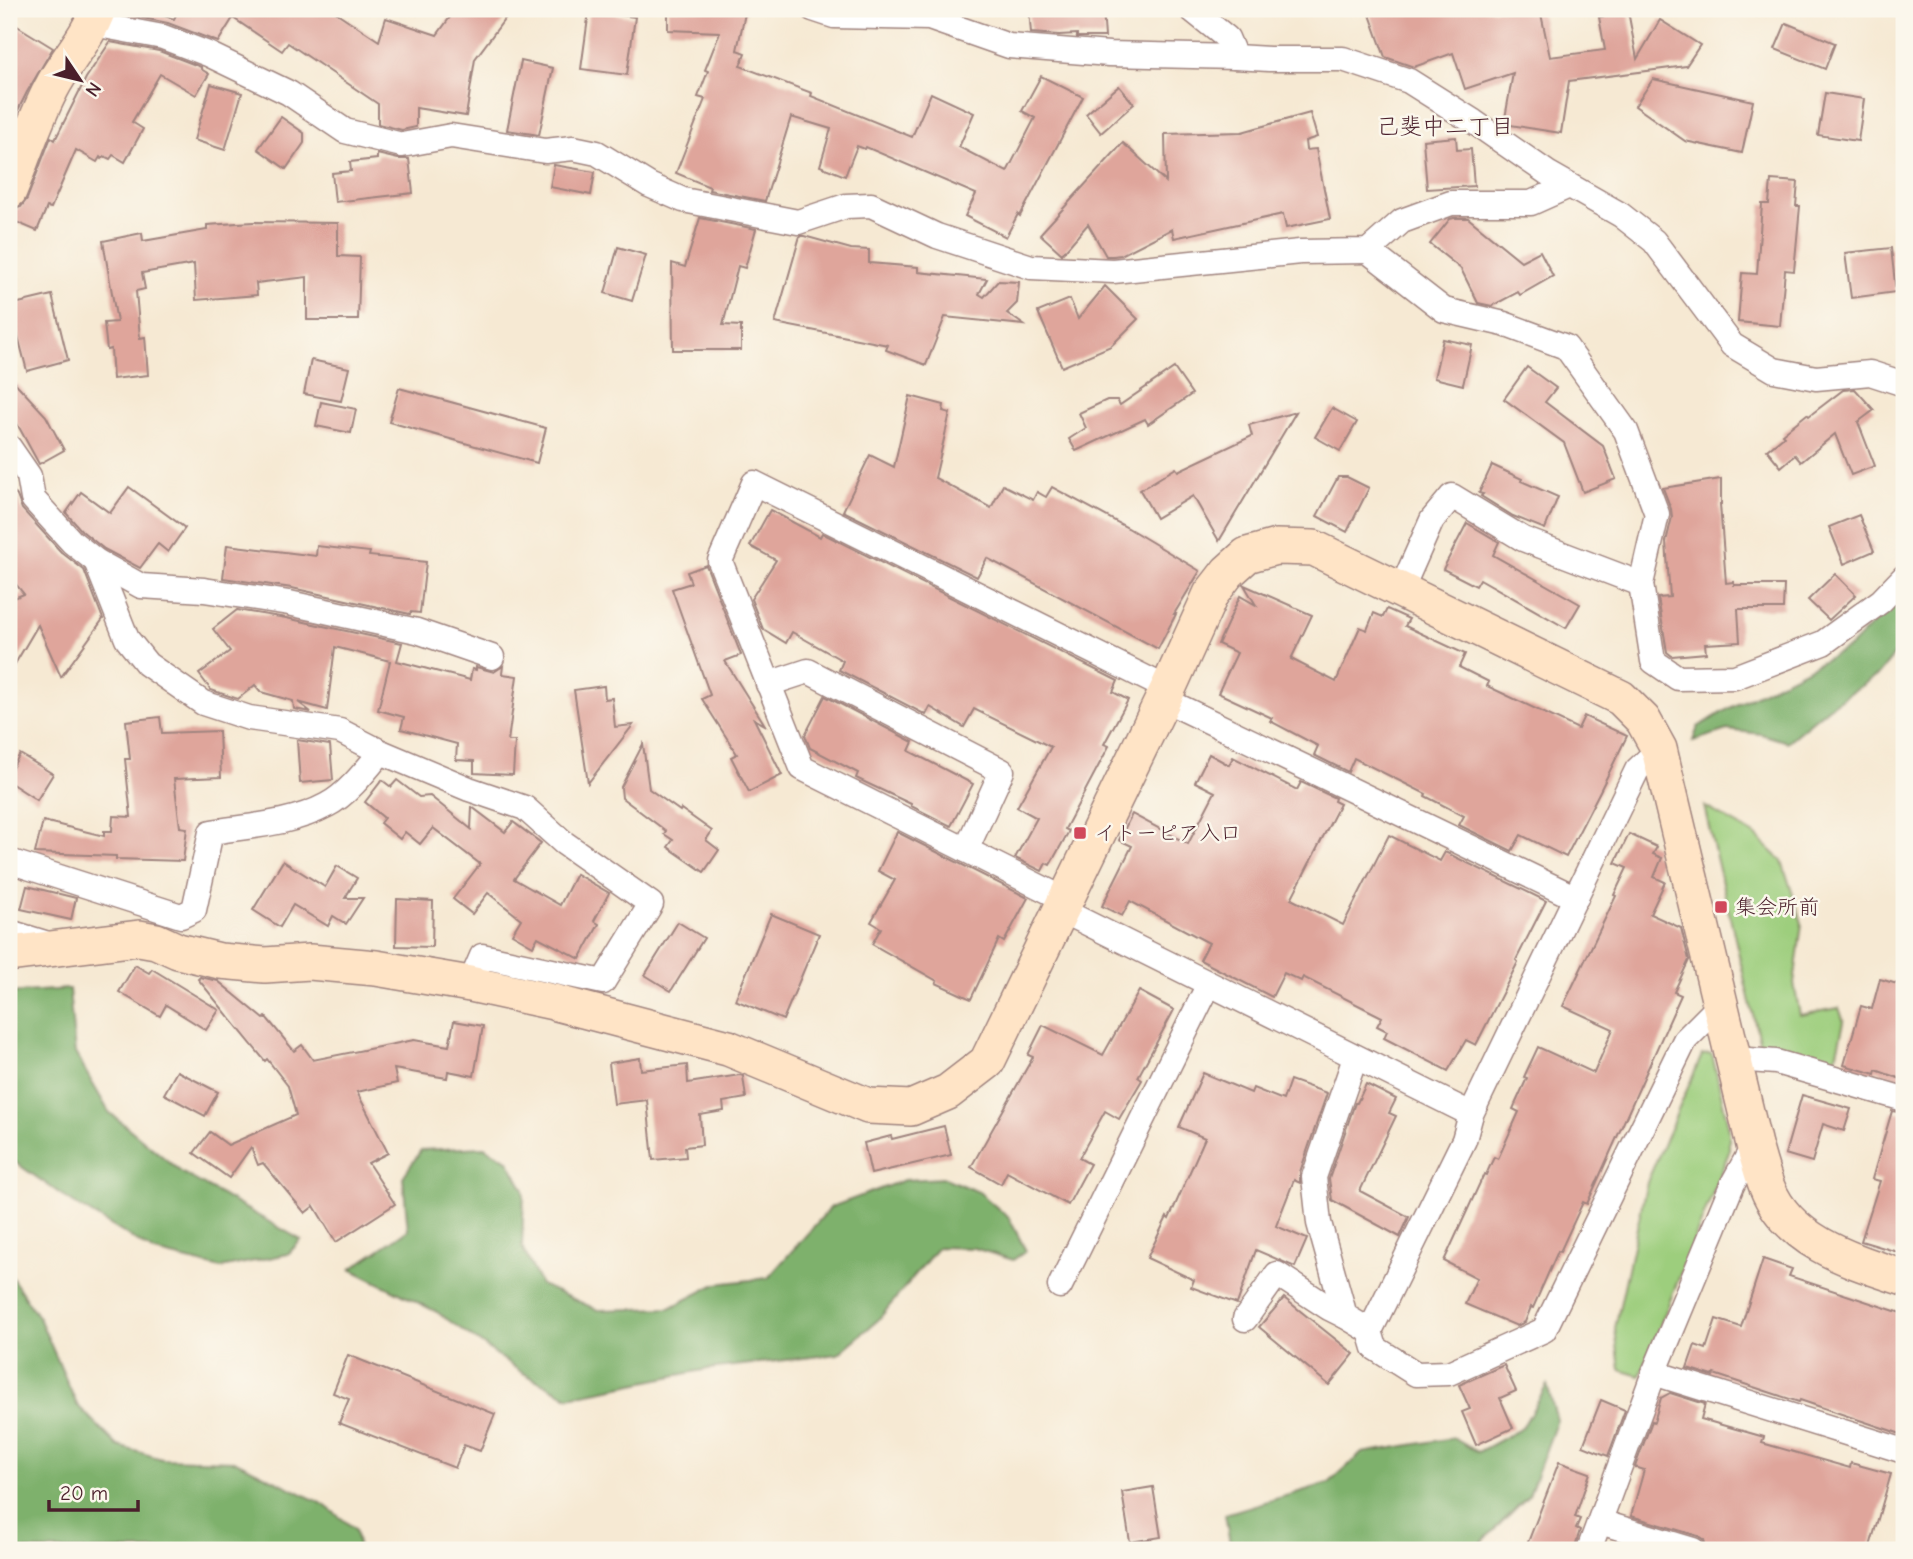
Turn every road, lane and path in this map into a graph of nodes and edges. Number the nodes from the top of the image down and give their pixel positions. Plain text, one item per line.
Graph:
1 (813, 9) edge
2 (1191, 9) edge
3 (96, 15) edge
4 (1236, 57) junction
5 (1569, 186) junction
6 (9, 191) edge
7 (1368, 251) junction
8 (1904, 384) edge
9 (9, 447) edge
10 (96, 561) junction
11 (1904, 577) edge
12 (1641, 584) junction
13 (1401, 590) junction
14 (492, 657) dead end
15 (768, 684) junction
16 (1166, 694) junction
17 (1659, 749) junction
18 (381, 752) junction
19 (966, 850) junction
20 (9, 861) edge
21 (1576, 898) junction
22 (1064, 905) junction
23 (9, 932) edge
24 (62, 948) junction
25 (9, 954) edge
26 (470, 984) junction
27 (1209, 984) junction
28 (1720, 1005) junction
29 (1355, 1058) junction
30 (1735, 1059) junction
31 (1904, 1099) edge
32 (1471, 1114) junction
33 (1754, 1145) junction
34 (1904, 1278) edge
35 (1060, 1286) dead end
36 (1345, 1316) junction
37 (1244, 1320) dead end
38 (1370, 1331) junction
39 (1654, 1373) junction
40 (1904, 1451) edge
41 (1600, 1522) junction
42 (1589, 1550) edge
43 (1693, 1550) edge

1 - 4 street
2 - 4 street
3 - 6 street
3 - 7 street
4 - 5 street
5 - 7 street
5 - 8 street
7 - 12 street
9 - 10 street
10 - 14 street
10 - 18 street
11 - 12 street
12 - 13 street
13 - 16 street
13 - 17 street
15 - 16 street
15 - 19 street
15 - 19 street
16 - 21 street
16 - 22 street
17 - 21 street
17 - 28 street
18 - 20 street
18 - 26 street
19 - 22 street
21 - 32 street
22 - 26 street
22 - 27 street
23 - 24 street
24 - 25 street
24 - 26 street
27 - 29 street
27 - 35 street
28 - 30 street
28 - 38 street
29 - 32 street
29 - 36 street
30 - 31 street
30 - 33 street
32 - 38 street
33 - 34 street
33 - 39 street
36 - 37 street
36 - 38 street
39 - 40 street
39 - 41 street
41 - 42 street
41 - 43 street

